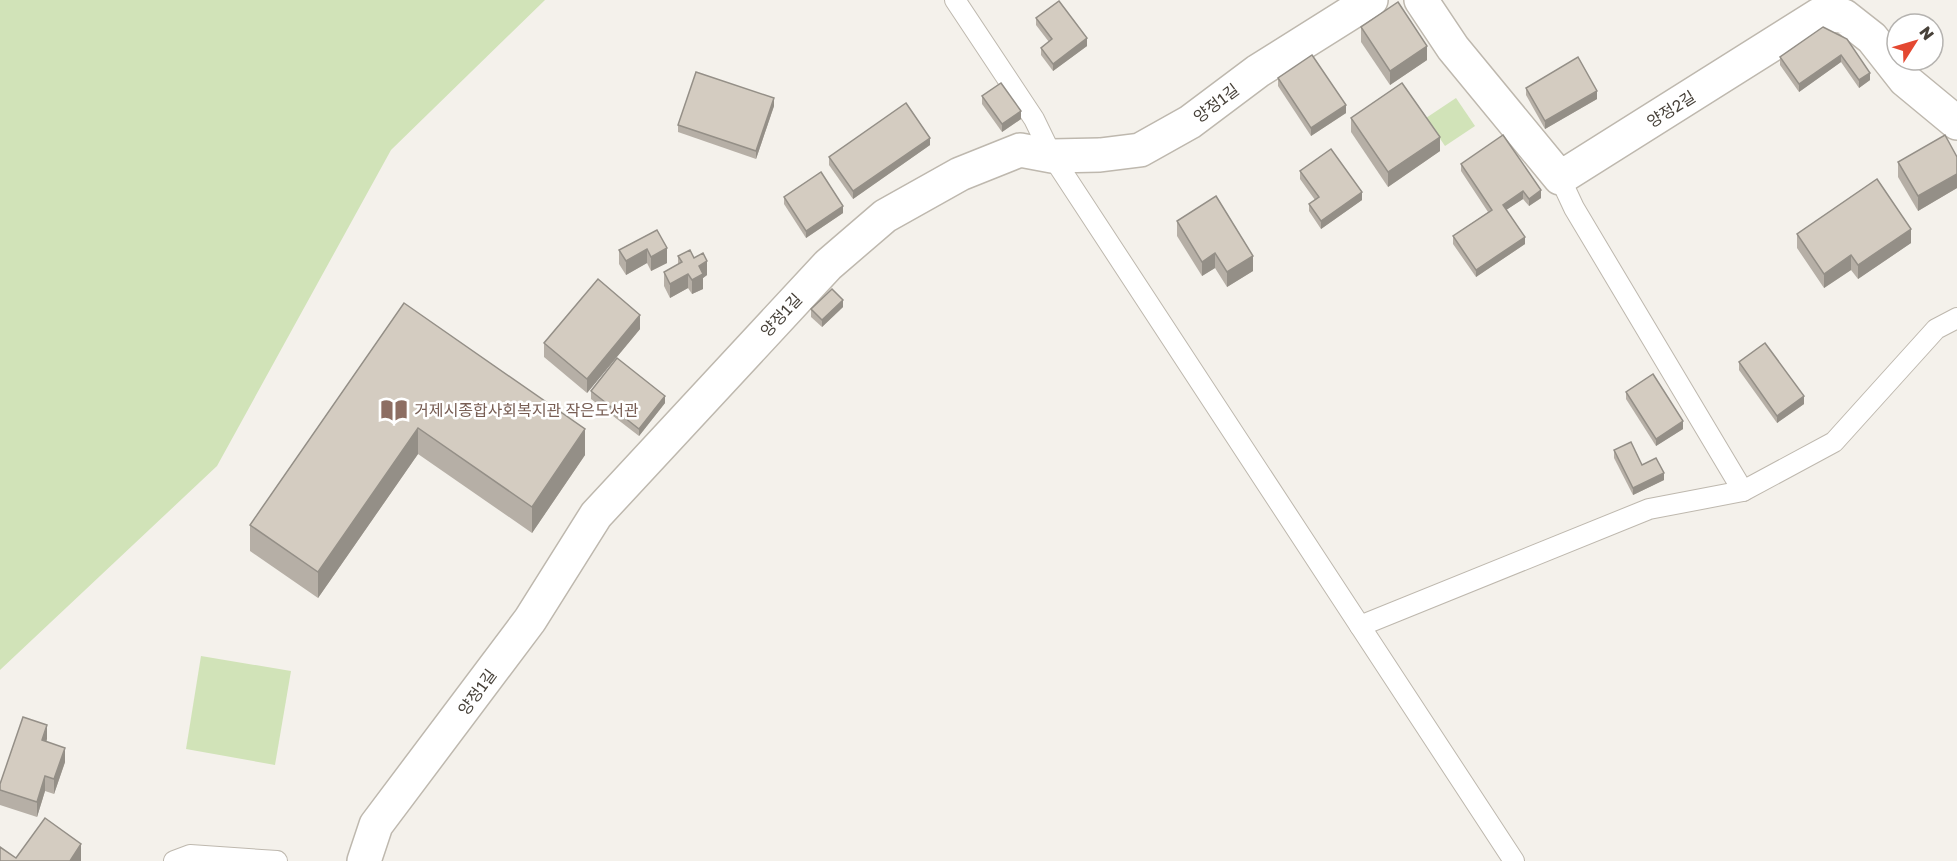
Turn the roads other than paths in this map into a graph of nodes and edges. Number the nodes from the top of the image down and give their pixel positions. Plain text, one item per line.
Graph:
1 (955, 0) edge
2 (1371, 0) edge
3 (1421, 0) edge
4 (1957, 123) edge
5 (1052, 156) junction
6 (1560, 178) junction
7 (1957, 318) edge
8 (1743, 491) junction
9 (1360, 626) junction
10 (174, 861) edge
11 (277, 861) edge
12 (364, 861) edge
13 (1514, 861) edge

1 - 5 lane
2 - 5 street, 양정1길
3 - 6 street
4 - 6 street, 양정2길
5 - 9 lane
5 - 12 street, 양정1길
6 - 8 lane
7 - 8 lane
8 - 9 lane
9 - 13 lane
10 - 11 lane

